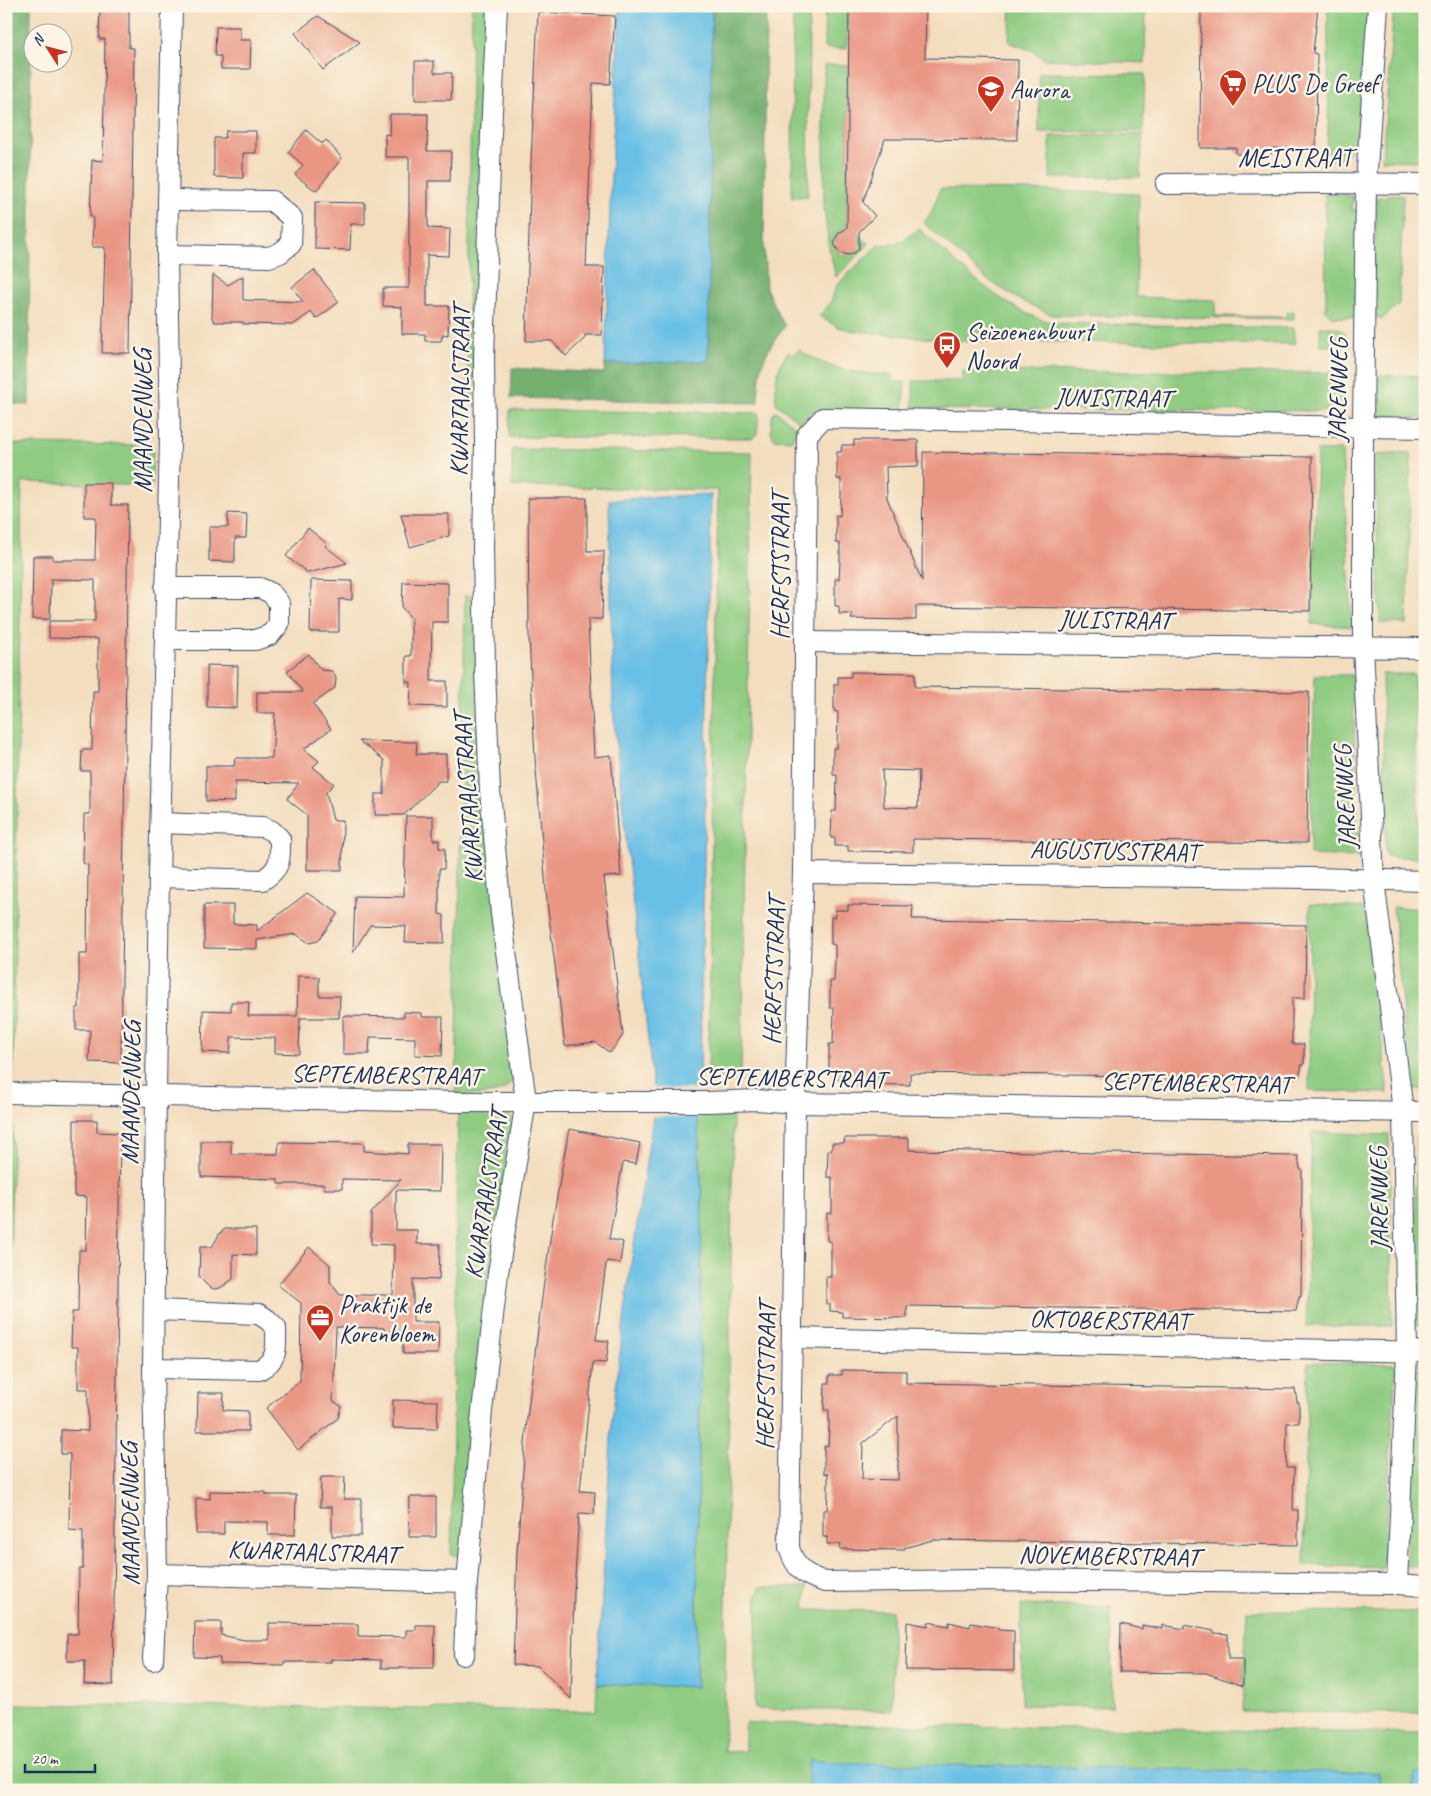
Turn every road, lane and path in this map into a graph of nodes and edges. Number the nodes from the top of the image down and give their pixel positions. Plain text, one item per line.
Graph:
1 (172, 6) edge
2 (497, 6) edge
3 (1378, 6) edge
4 (1166, 184) dead end
5 (1366, 184) junction
6 (1425, 184) edge
7 (168, 200) junction
8 (167, 254) junction
9 (1362, 426) junction
10 (1425, 428) edge
11 (807, 435) joint
12 (165, 588) junction
13 (165, 640) junction
14 (806, 642) junction
15 (1363, 646) junction
16 (1425, 648) edge
17 (161, 823) junction
18 (803, 873) junction
19 (159, 878) junction
20 (1374, 880) junction
21 (1425, 881) edge
22 (6, 1093) edge
23 (156, 1095) junction
24 (526, 1101) junction
25 (795, 1102) junction
26 (1403, 1111) junction
27 (1425, 1112) edge
28 (155, 1310) junction
29 (792, 1338) junction
30 (1416, 1352) edge
31 (153, 1368) junction
32 (797, 1566) joint
33 (157, 1574) junction
34 (467, 1582) junction
35 (1397, 1584) junction
36 (1425, 1586) edge
37 (464, 1655) dead end
38 (153, 1660) dead end

1 - 7 street, MAANDENWEG
2 - 24 street, KWARTAALSTRAAT
3 - 5 street, JARENWEG
4 - 5 street, MEISTRAAT
5 - 6 street, MEISTRAAT
5 - 9 street, JARENWEG
7 - 8 street, MAANDENWEG
7 - 8 street
8 - 12 street, MAANDENWEG
9 - 10 street, JUNISTRAAT
9 - 11 street, JUNISTRAAT
9 - 15 street, JARENWEG
11 - 14 street, HERFSTSTRAAT
12 - 13 street, MAANDENWEG
12 - 13 street
13 - 17 street, MAANDENWEG
14 - 15 street, JULISTRAAT
14 - 18 street, HERFSTSTRAAT
15 - 16 street, JULISTRAAT
15 - 20 street, JARENWEG
17 - 19 street, MAANDENWEG
17 - 19 street
18 - 20 street, AUGUSTUSSTRAAT
18 - 25 street, HERFSTSTRAAT
19 - 23 street, MAANDENWEG
20 - 21 street, AUGUSTUSSTRAAT
20 - 26 street, JARENWEG
22 - 23 street, SEPTEMBERSTRAAT
23 - 24 street, SEPTEMBERSTRAAT
23 - 28 street, MAANDENWEG
24 - 25 street, SEPTEMBERSTRAAT
24 - 34 street, KWARTAALSTRAAT
25 - 26 street, SEPTEMBERSTRAAT
25 - 29 street, HERFSTSTRAAT
26 - 27 street, SEPTEMBERSTRAAT
26 - 30 street, JARENWEG
28 - 31 street, MAANDENWEG
28 - 31 street
29 - 30 street, OKTOBERSTRAAT
29 - 32 street, HERFSTSTRAAT
30 - 35 street, JARENWEG
31 - 33 street, MAANDENWEG
32 - 35 street, NOVEMBERSTRAAT
33 - 34 street, KWARTAALSTRAAT
33 - 38 street, MAANDENWEG
34 - 37 street, KWARTAALSTRAAT
35 - 36 street, NOVEMBERSTRAAT

